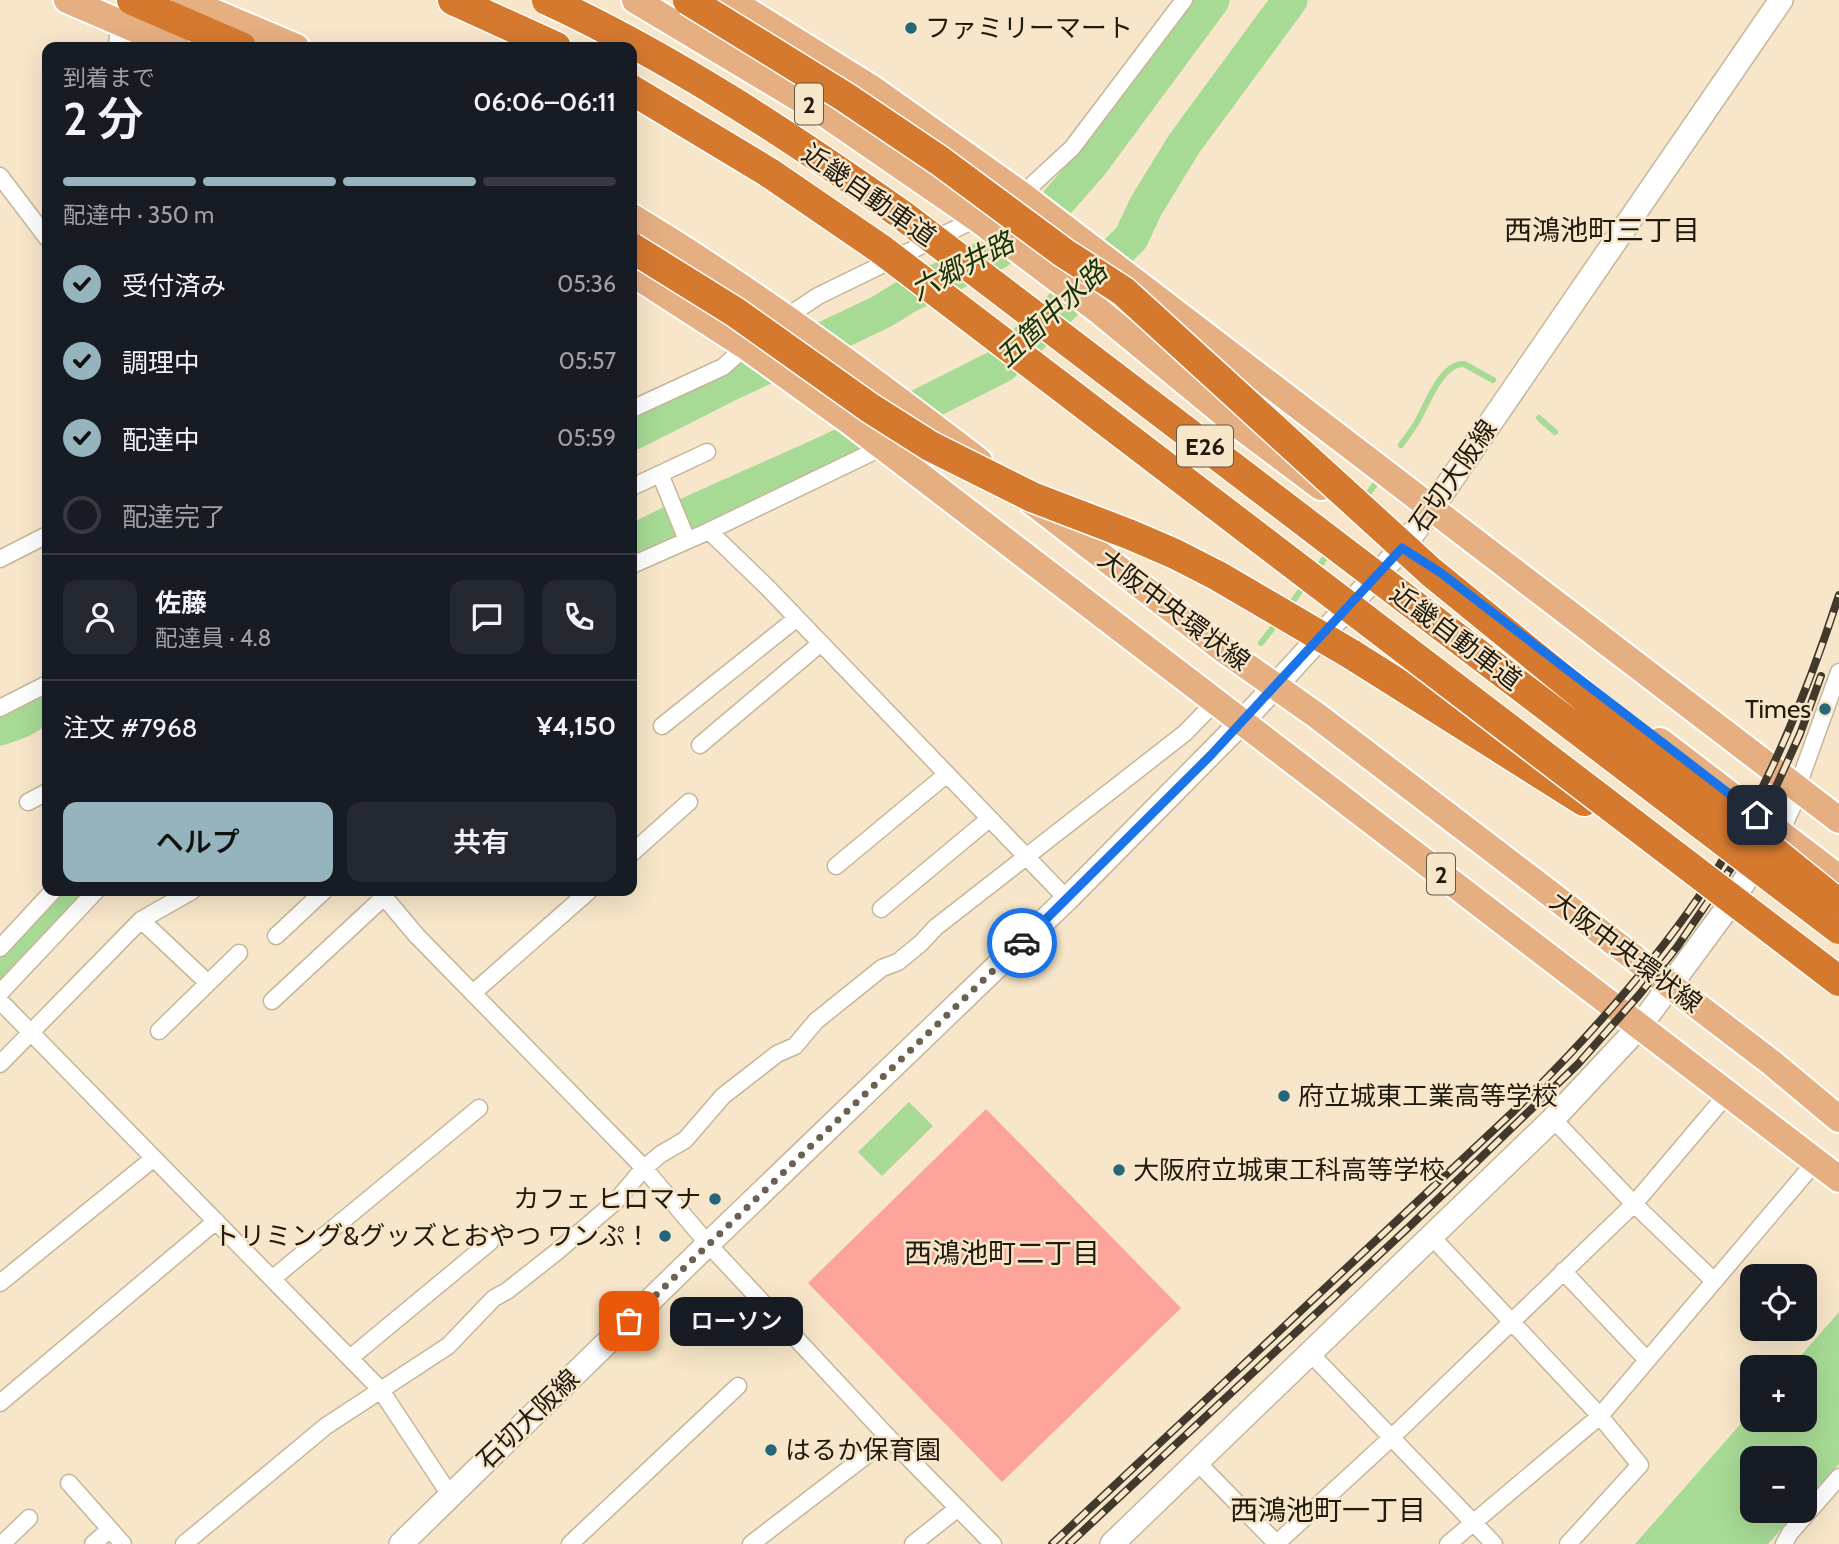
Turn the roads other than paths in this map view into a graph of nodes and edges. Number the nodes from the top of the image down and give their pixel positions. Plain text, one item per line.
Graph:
1 (67, 0) edge
2 (185, 0) edge
3 (453, 0) edge
4 (547, 0) edge
5 (635, 0) edge
6 (688, 0) edge
7 (730, 0) edge
8 (1184, 0) edge
9 (1781, 0) edge
10 (123, 23) edge
11 (166, 42) edge
12 (216, 42) edge
13 (284, 42) edge
14 (545, 42) edge
15 (627, 42) edge
16 (637, 47) edge
17 (637, 93) edge
18 (0, 176) edge
19 (1028, 200) junction
20 (637, 220) edge
21 (985, 225) junction
22 (42, 231) edge
23 (637, 251) edge
24 (637, 276) edge
25 (793, 323) junction
26 (750, 349) junction
27 (637, 407) edge
28 (881, 446) junction
29 (707, 452) dead end
30 (660, 474) junction
31 (637, 485) edge
32 (1432, 508) junction
33 (709, 531) junction
34 (685, 534) junction
35 (42, 538) edge
36 (1402, 548) junction
37 (0, 559) edge
38 (637, 562) edge
39 (797, 618) junction
40 (821, 643) junction
41 (1839, 672) edge
42 (1275, 686) junction
43 (42, 687) edge
44 (1215, 702) junction
45 (0, 708) edge
46 (1242, 722) junction
47 (662, 726) dead end
48 (700, 745) dead end
49 (947, 774) junction
50 (1797, 788) junction
51 (42, 795) edge
52 (28, 802) dead end
53 (690, 802) dead end
54 (989, 818) junction
55 (1839, 820) edge
56 (1778, 830) junction
57 (637, 849) edge
58 (1027, 858) junction
59 (1685, 864) junction
60 (836, 866) dead end
61 (1839, 878) edge
62 (48, 896) edge
63 (91, 896) edge
64 (182, 896) edge
65 (319, 896) edge
66 (379, 896) edge
67 (383, 896) edge
68 (583, 896) edge
69 (1067, 899) junction
70 (1839, 904) edge
71 (881, 909) dead end
72 (141, 920) junction
73 (1839, 929) edge
74 (276, 936) dead end
75 (0, 948) edge
76 (239, 953) dead end
77 (1839, 981) edge
78 (208, 983) junction
79 (1670, 986) junction
80 (0, 993) edge
81 (473, 993) junction
82 (0, 1000) edge
83 (272, 1001) dead end
84 (1640, 1026) junction
85 (30, 1031) junction
86 (159, 1031) dead end
87 (0, 1064) edge
88 (1728, 1093) junction
89 (479, 1108) dead end
90 (1553, 1118) junction
91 (1839, 1119) edge
92 (154, 1158) junction
93 (1816, 1161) junction
94 (644, 1168) junction
95 (1839, 1179) edge
96 (1634, 1204) junction
97 (216, 1221) junction
98 (1431, 1236) junction
99 (490, 1242) dead end
100 (708, 1244) junction
101 (1563, 1271) junction
102 (272, 1279) junction
103 (1714, 1281) junction
104 (0, 1283) edge
105 (1509, 1321) junction
106 (1310, 1353) junction
107 (350, 1358) junction
108 (1647, 1360) junction
109 (738, 1386) dead end
110 (380, 1389) junction
111 (0, 1403) edge
112 (1600, 1416) junction
113 (889, 1438) junction
114 (1390, 1438) junction
115 (1198, 1463) junction
116 (1839, 1477) edge
117 (69, 1483) dead end
118 (450, 1495) junction
119 (958, 1508) junction
120 (29, 1518) dead end
121 (1473, 1521) junction
122 (109, 1530) junction
123 (2, 1544) edge
124 (93, 1544) edge
125 (123, 1544) edge
126 (184, 1544) edge
127 (401, 1544) edge
128 (570, 1544) edge
129 (751, 1544) edge
130 (913, 1544) edge
131 (993, 1544) edge
132 (1112, 1544) edge
133 (1276, 1544) edge
134 (1448, 1544) edge
135 (1494, 1544) edge
136 (1569, 1544) edge
137 (1784, 1544) edge

1 - 10 main road
2 - 13 main road
3 - 14 highway
4 - 15 highway, 近畿自動車道 / E26, bridge
5 - 21 main road, 2
6 - 70 highway, bridge
7 - 19 main road, 2
8 - 19 street
9 - 32 main road, 石切大阪線
10 - 11 main road
10 - 12 highway
16 - 73 highway, 近畿自動車道 / E26, bridge
17 - 59 highway, 近畿自動車道 / E26, bridge
18 - 22 street
19 - 21 street
19 - 32 main road, 2
20 - 25 main road, 大阪中央環状線 / 2
21 - 25 street
21 - 36 main road, 2
23 - 59 highway, bridge
24 - 26 main road, 2
25 - 26 street
25 - 42 main road, 大阪中央環状線 / 2
26 - 27 street
26 - 28 main road, 2
28 - 33 street
28 - 44 main road, 2
29 - 30 street
30 - 31 street
30 - 34 street
32 - 36 main road, 石切大阪線
32 - 50 main road, 2
33 - 34 street
33 - 39 street
34 - 38 street
35 - 37 street
36 - 42 main road, 石切大阪線
36 - 56 main road, 2
39 - 40 street
39 - 47 street
40 - 48 street
40 - 49 street
41 - 50 street
42 - 46 main road, 石切大阪線
42 - 79 main road, 大阪中央環状線 / 2
43 - 45 street
44 - 46 main road, 2
44 - 58 street
46 - 69 main road, 石切大阪線
46 - 84 main road, 2
49 - 54 street
49 - 60 street
50 - 55 main road, 2
50 - 56 main road
51 - 52 street
53 - 57 street
54 - 58 street
54 - 71 street
56 - 61 main road, 2
56 - 79 main road
58 - 69 street
58 - 94 street
59 - 77 highway, 近畿自動車道 / E26, bridge
62 - 75 street
63 - 80 street
64 - 72 street
65 - 74 street
66 - 83 street
67 - 81 street
68 - 81 street
69 - 100 main road, 石切大阪線
72 - 78 street
72 - 85 street
76 - 78 street
78 - 86 street
79 - 84 main road
79 - 91 main road, 大阪中央環状線 / 2
81 - 94 street
82 - 85 street
84 - 88 main road, 2
84 - 90 main road
85 - 87 street
85 - 92 street
88 - 93 main road, 2
88 - 96 street
89 - 102 street
90 - 96 street
90 - 98 main road
92 - 97 street
92 - 104 street
93 - 95 main road, 2
93 - 103 street
94 - 100 street
94 - 110 street
96 - 101 street
96 - 103 street
97 - 102 street
97 - 111 street
98 - 105 street
98 - 106 main road
99 - 107 street
100 - 113 street
100 - 118 main road, 石切大阪線
101 - 105 street
101 - 108 street
102 - 107 street
103 - 108 street
105 - 112 street
105 - 114 street
106 - 114 street
106 - 115 main road
107 - 110 street
108 - 112 street
109 - 128 street
110 - 118 street
110 - 126 street
112 - 121 street
112 - 136 street
113 - 119 street
113 - 129 street
114 - 121 street
114 - 133 street
115 - 132 main road
115 - 133 street
116 - 137 street
117 - 122 street
118 - 127 main road, 石切大阪線
119 - 130 street
119 - 131 street
120 - 123 street
121 - 134 street
121 - 135 street
122 - 124 street
122 - 125 street

